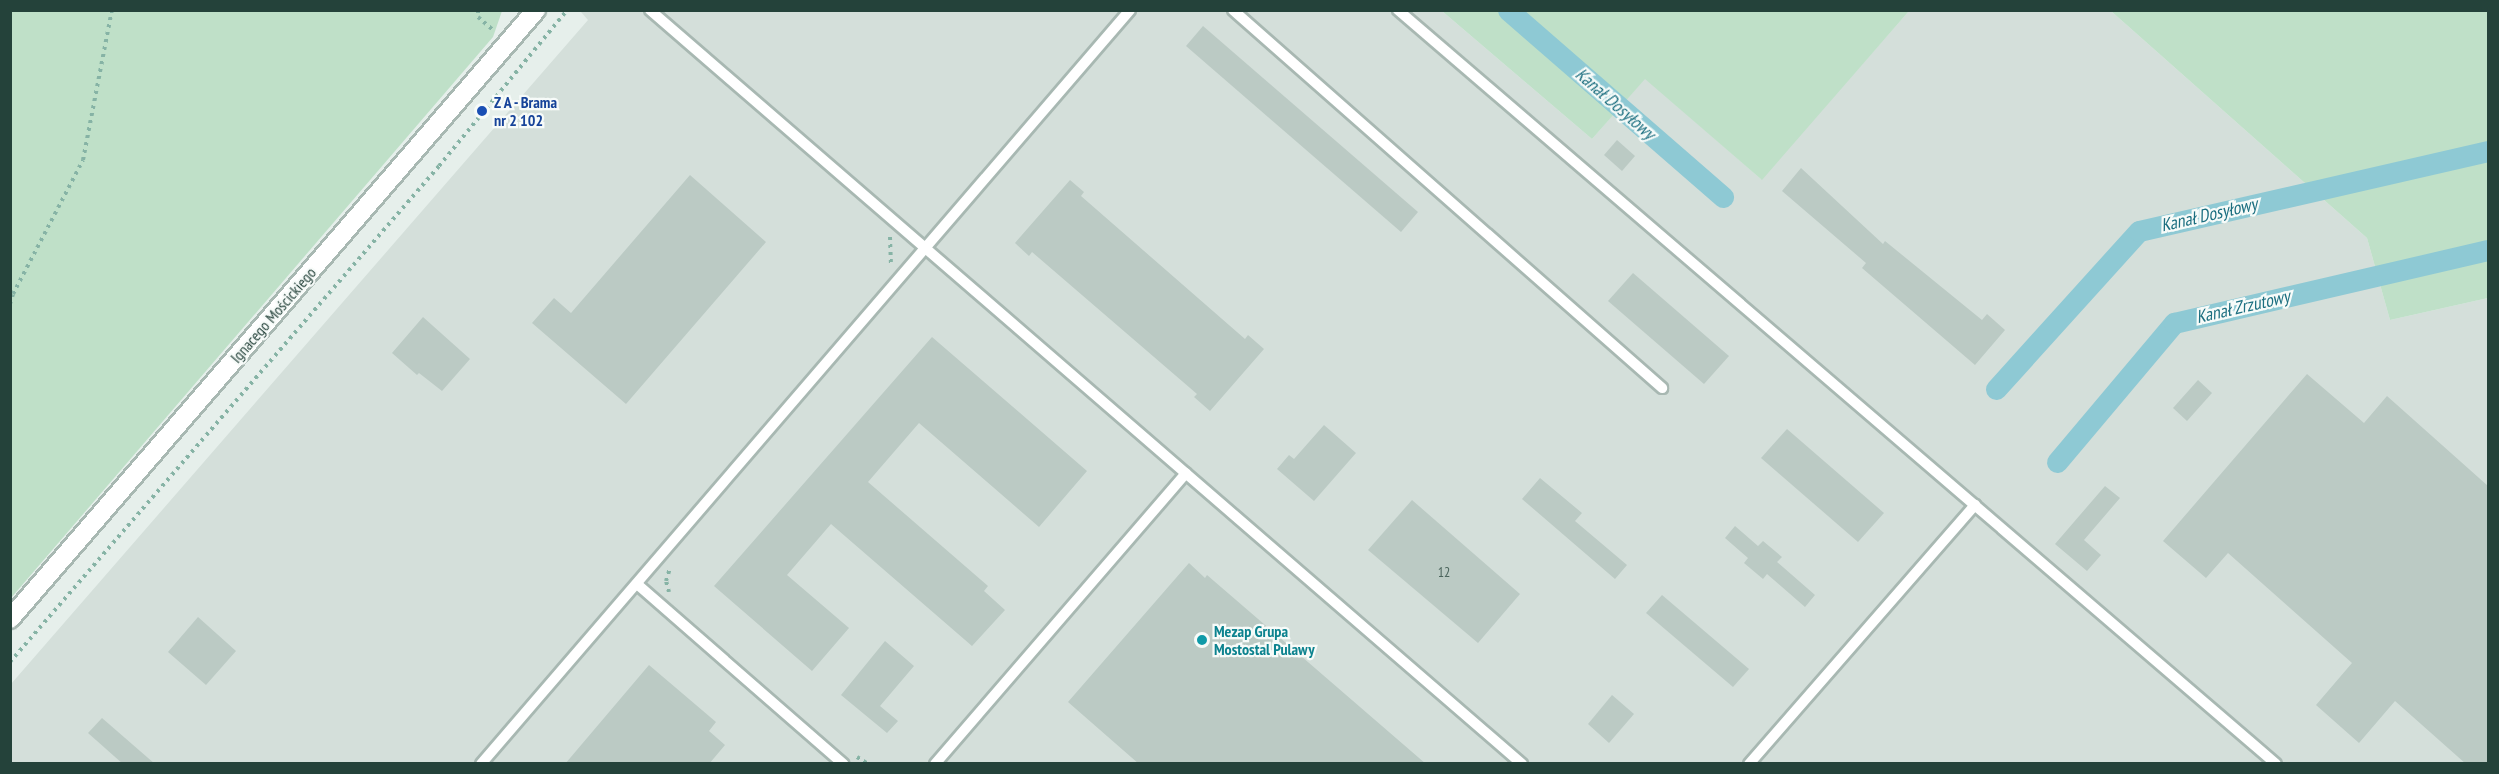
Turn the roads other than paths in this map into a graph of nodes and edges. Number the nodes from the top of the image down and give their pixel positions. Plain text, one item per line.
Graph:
1 (536, 10) edge
2 (650, 10) edge
3 (1130, 10) edge
4 (1233, 10) edge
5 (1398, 10) edge
6 (926, 248) junction
7 (1662, 388) dead end
8 (1186, 473) junction
9 (1975, 505) junction
10 (637, 584) junction
11 (10, 619) edge
12 (481, 764) edge
13 (843, 764) edge
14 (935, 764) edge
15 (1522, 764) edge
16 (1749, 764) edge
17 (2276, 764) edge

1 - 11 street, Ignacego Mościckiego
2 - 6 lane
3 - 6 lane
4 - 7 lane
5 - 9 lane
6 - 8 lane
6 - 10 lane
8 - 14 lane
8 - 15 lane
9 - 16 lane
9 - 17 lane
10 - 12 lane
10 - 13 lane

